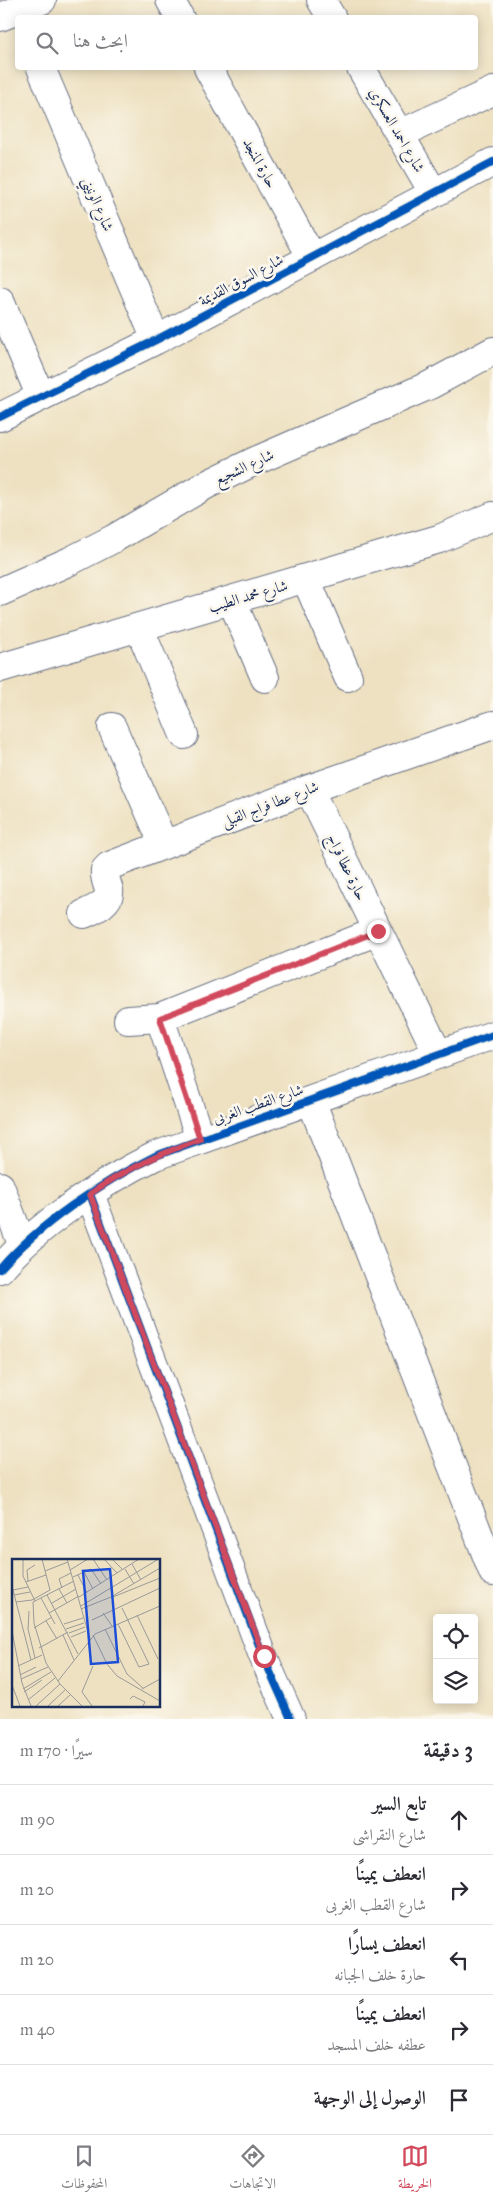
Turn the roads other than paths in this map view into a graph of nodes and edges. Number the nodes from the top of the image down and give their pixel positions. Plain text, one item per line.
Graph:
1 (42, 0) edge
2 (170, 0) edge
3 (322, 0) edge
4 (12, 15) edge
5 (178, 15) edge
6 (330, 15) edge
7 (42, 70) edge
8 (209, 70) edge
9 (362, 70) edge
10 (493, 91) edge
11 (400, 134) junction
12 (493, 162) edge
13 (433, 192) junction
14 (312, 258) junction
15 (0, 301) edge
16 (156, 340) junction
17 (493, 351) edge
18 (40, 397) junction
19 (0, 417) edge
20 (493, 516) edge
21 (306, 579) junction
22 (0, 592) edge
23 (232, 600) junction
24 (139, 628) junction
25 (0, 668) edge
26 (348, 676) dead end
27 (265, 678) dead end
28 (493, 725) edge
29 (112, 726) dead end
30 (184, 735) dead end
31 (309, 788) junction
32 (164, 845) junction
33 (84, 914) dead end
34 (378, 931) junction
35 (160, 1018) junction
36 (128, 1020) dead end
37 (493, 1035) edge
38 (438, 1054) junction
39 (311, 1100) junction
40 (200, 1139) junction
41 (0, 1186) edge
42 (90, 1194) junction
43 (22, 1244) junction
44 (0, 1269) edge
45 (493, 1572) edge
46 (291, 1719) edge

1 - 4 street
2 - 5 street
3 - 6 street
7 - 16 street, شارع الونيني
8 - 14 street, حارة المنجد
9 - 11 street, شارع احمد العسكري
10 - 11 street
11 - 13 street, شارع احمد العسكري
12 - 13 street, شارع السوق القديمة
13 - 14 street, شارع السوق القديمة
14 - 16 street, شارع السوق القديمة
15 - 18 street
16 - 18 street, شارع السوق القديمة
17 - 22 street, شارع الشجيع
18 - 19 street, شارع السوق القديمة
20 - 21 street, شارع محمد الطيب
21 - 23 street, شارع محمد الطيب
21 - 26 street
23 - 24 street, شارع محمد الطيب
23 - 27 street
24 - 25 street, شارع محمد الطيب
24 - 30 street
28 - 31 street, شارع عطا فراج القبلى
29 - 32 street
31 - 32 street, شارع عطا فراج القبلى
31 - 34 street, حارة عطا فراج
32 - 33 street, شارع عطا فراج القبلى
34 - 35 street
34 - 38 street, حارة عطا فراج
35 - 36 street
35 - 40 street
37 - 38 street, شارع القطب الغربى
38 - 39 street, شارع القطب الغربى
39 - 40 street, شارع القطب الغربى
39 - 45 street
40 - 42 street, شارع القطب الغربى
41 - 43 street
42 - 43 street, شارع القطب الغربى
42 - 46 street
43 - 44 street, شارع القطب الغربى

